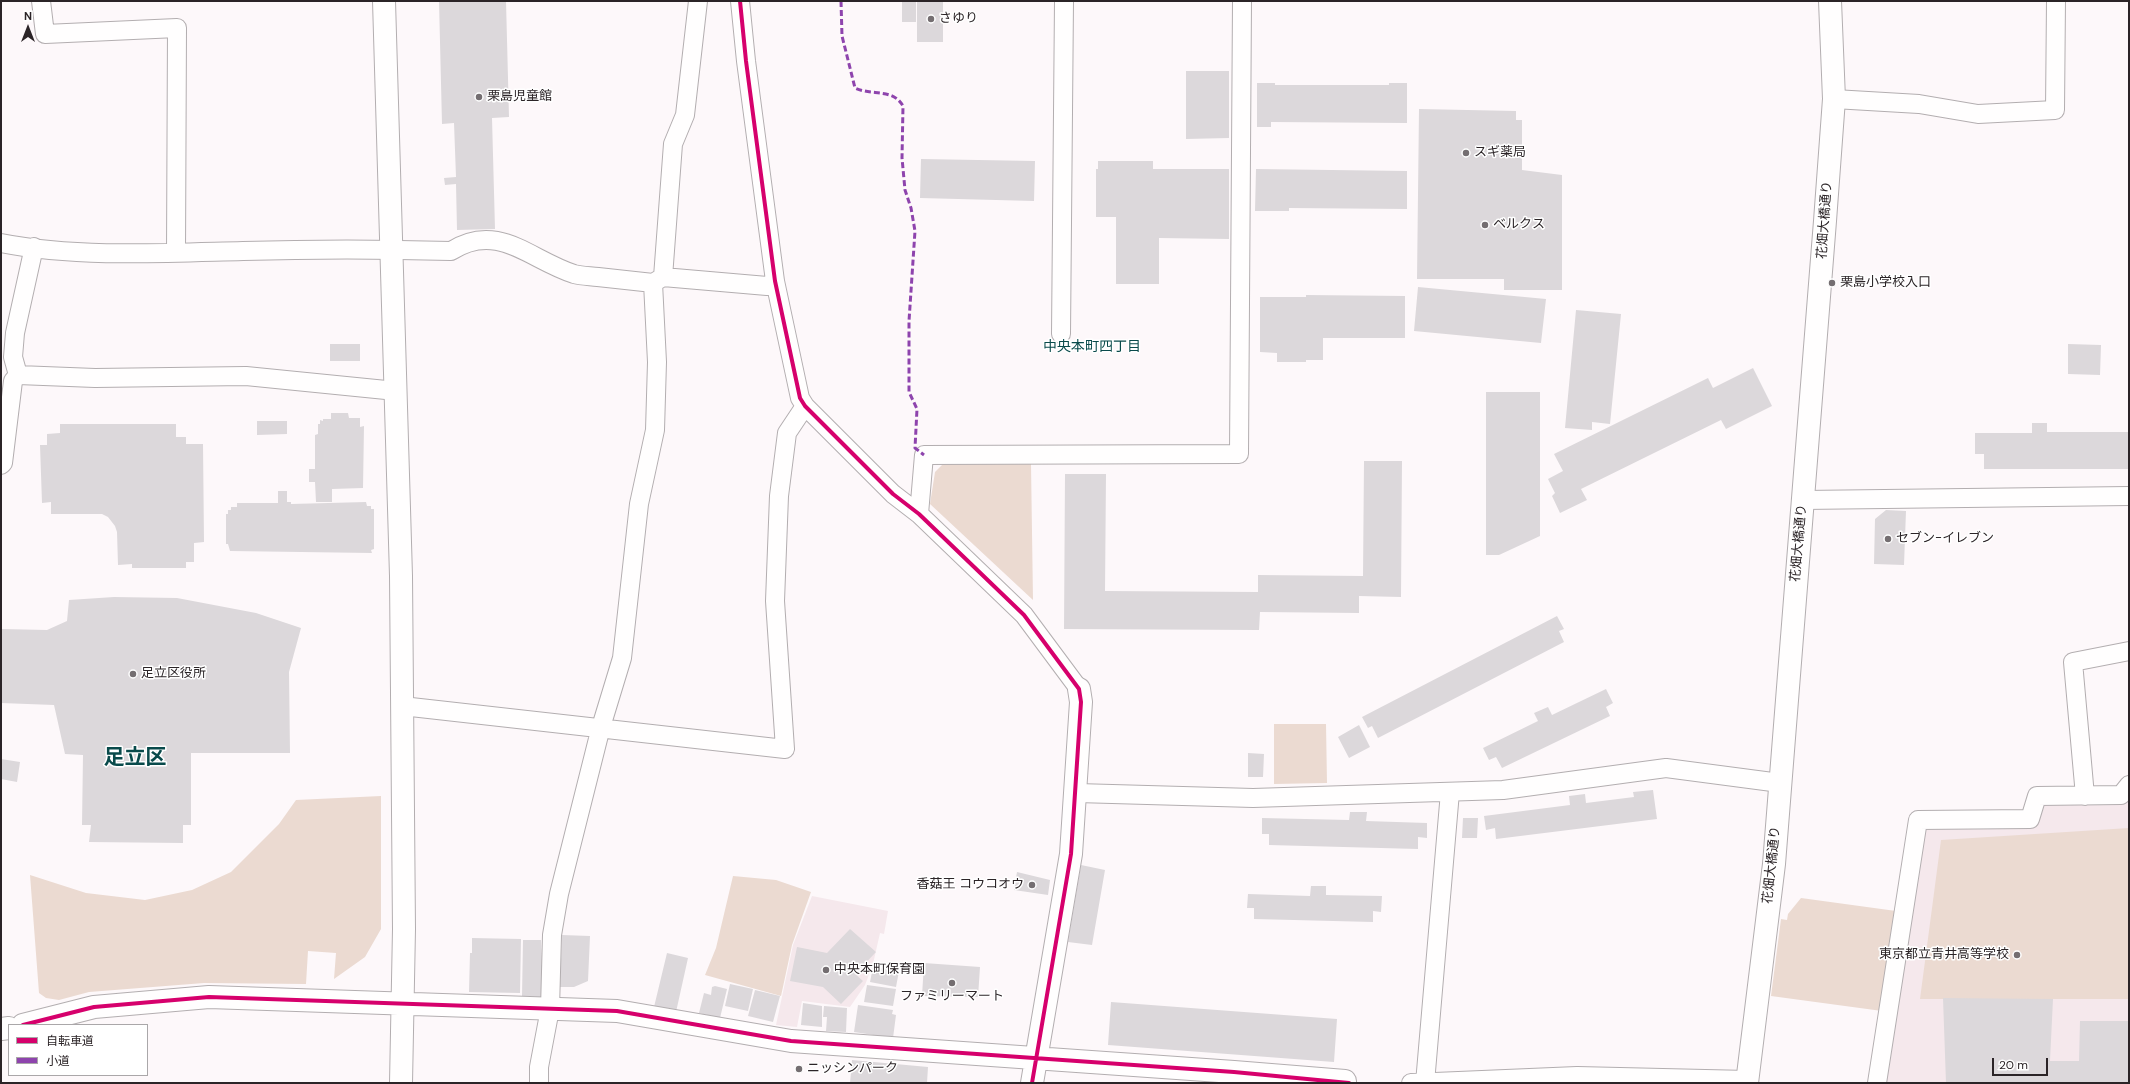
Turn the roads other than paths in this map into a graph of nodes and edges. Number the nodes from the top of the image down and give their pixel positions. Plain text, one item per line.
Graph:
1 (41, 1) edge
2 (384, 1) edge
3 (698, 1) edge
4 (740, 1) edge
5 (1064, 1) edge
6 (1242, 1) edge
7 (1830, 1) edge
8 (2056, 1) edge
9 (1834, 99) junction
10 (1, 242) edge
11 (34, 248) junction
12 (391, 250) junction
13 (176, 252) junction
14 (658, 280) junction
15 (775, 281) junction
16 (1061, 334) dead end
17 (18, 375) junction
18 (396, 391) junction
19 (805, 406) junction
20 (1, 465) edge
21 (2129, 496) edge
22 (1803, 500) junction
23 (919, 514) junction
24 (2129, 651) edge
25 (1079, 689) joint
26 (402, 706) junction
27 (601, 727) junction
28 (1780, 783) junction
29 (2129, 785) edge
30 (1450, 792) junction
31 (1077, 793) junction
32 (2085, 796) junction
33 (403, 1004) junction
34 (550, 1009) junction
35 (27, 1024) edge
36 (1036, 1060) junction
37 (1309, 1081) edge
38 (1747, 1081) edge
39 (1347, 1082) edge
40 (401, 1083) edge
41 (538, 1083) edge
42 (1032, 1083) edge
43 (1411, 1083) edge
44 (1425, 1083) edge
45 (1877, 1083) edge

1 - 13 street
2 - 12 street
3 - 14 street
4 - 15 street
5 - 16 street
6 - 23 street
7 - 9 street, 花畑大橋通り
8 - 9 street
9 - 22 street, 花畑大橋通り
10 - 11 street
11 - 13 street
11 - 17 street
12 - 13 street
12 - 14 street
12 - 18 street
14 - 15 street
14 - 27 street
15 - 19 street
17 - 18 street
17 - 20 street
18 - 26 street
19 - 23 street
19 - 27 street
21 - 22 street
22 - 28 street, 花畑大橋通り
23 - 25 street
24 - 32 street
25 - 31 street
26 - 27 street
26 - 33 street
27 - 34 street
28 - 30 street
28 - 38 street, 花畑大橋通り
29 - 32 street
30 - 31 street
30 - 44 street
31 - 36 street
32 - 45 street
33 - 34 street
33 - 35 street
33 - 40 street
34 - 36 street
34 - 41 street
36 - 37 street
36 - 42 street
37 - 39 street
38 - 44 street
43 - 44 street

